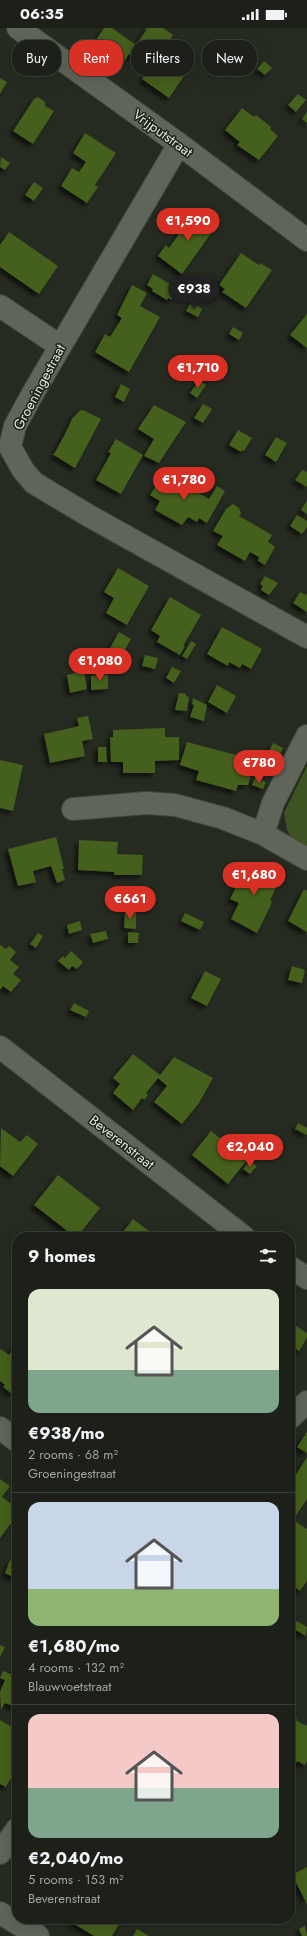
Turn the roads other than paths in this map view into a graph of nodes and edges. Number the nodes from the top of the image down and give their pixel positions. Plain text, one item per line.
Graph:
1 (18, 28) edge
2 (179, 144) junction
3 (307, 240) edge
4 (0, 306) edge
5 (60, 346) junction
6 (307, 637) edge
7 (307, 736) edge
8 (73, 808) dead end
9 (263, 834) junction
10 (307, 859) edge
11 (0, 1047) edge
12 (238, 1232) edge
13 (295, 1270) edge
14 (307, 1278) edge
15 (307, 1402) edge
16 (295, 1413) edge
17 (0, 1428) edge
18 (12, 1437) edge
19 (0, 1913) edge
20 (12, 1920) edge
21 (18, 1924) edge
22 (38, 1936) edge

1 - 2 street, Vrijputstraat
2 - 3 street, Vrijputstraat
2 - 5 street, Groeningestraat
4 - 5 street
5 - 6 street, Groeningestraat
7 - 9 street
8 - 9 street
9 - 10 street
11 - 12 street, Beverenstraat
13 - 14 street
15 - 16 street
17 - 18 street
19 - 20 street
21 - 22 street

